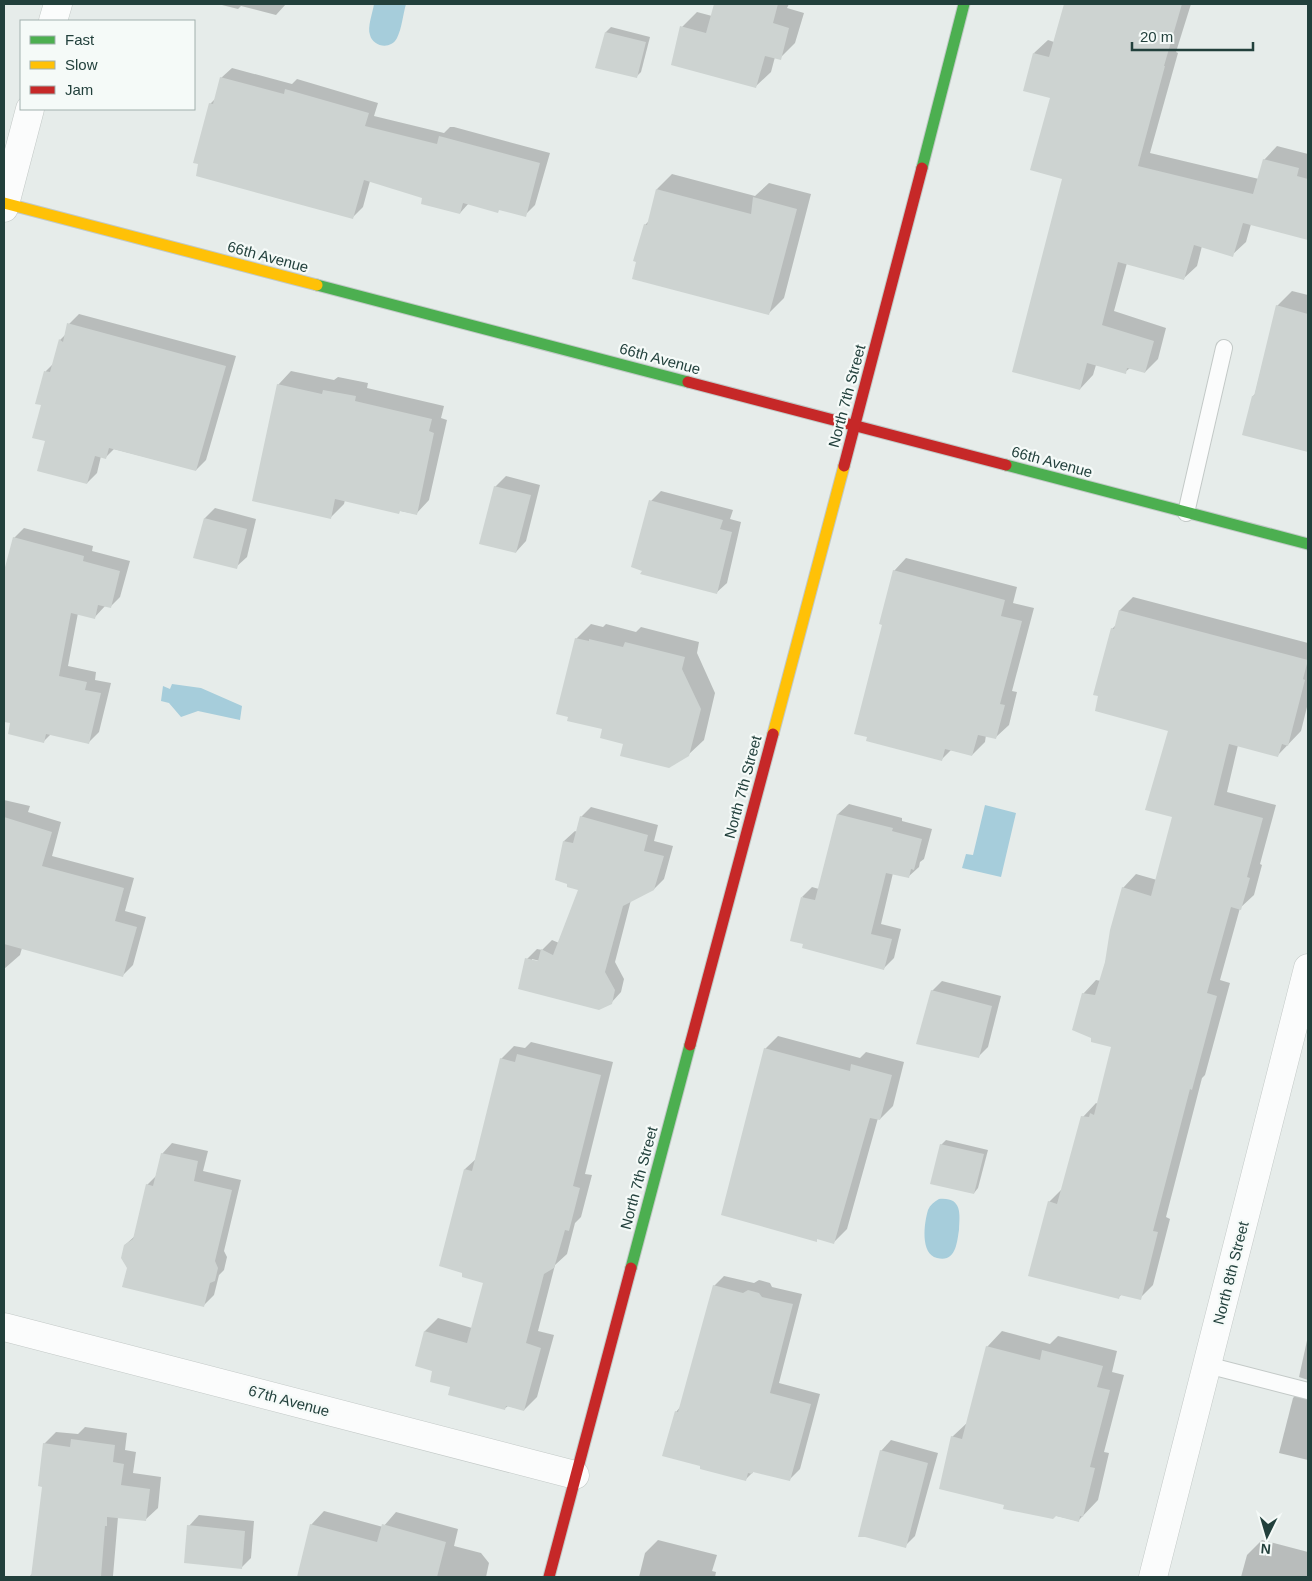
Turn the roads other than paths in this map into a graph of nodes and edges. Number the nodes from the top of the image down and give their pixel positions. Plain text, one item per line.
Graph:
1 (58, 4) edge
2 (964, 4) edge
3 (53, 20) edge
4 (30, 110) edge
5 (4, 205) edge
6 (1224, 348) dead end
7 (855, 426) junction
8 (1186, 513) junction
9 (1308, 544) edge
10 (1308, 971) edge
11 (4, 1327) edge
12 (1207, 1365) junction
13 (1308, 1391) edge
14 (575, 1476) junction
15 (549, 1577) edge
16 (1153, 1577) edge

1 - 3 street
2 - 7 street, North 7th Street
4 - 5 street
5 - 7 street, 66th Avenue
6 - 8 lane
7 - 8 street, 66th Avenue
7 - 14 street, North 7th Street
8 - 9 street, 66th Avenue
10 - 12 street, North 8th Street
11 - 14 street, 67th Avenue
12 - 13 lane
12 - 16 street, North 8th Street
14 - 15 street, North 7th Street

